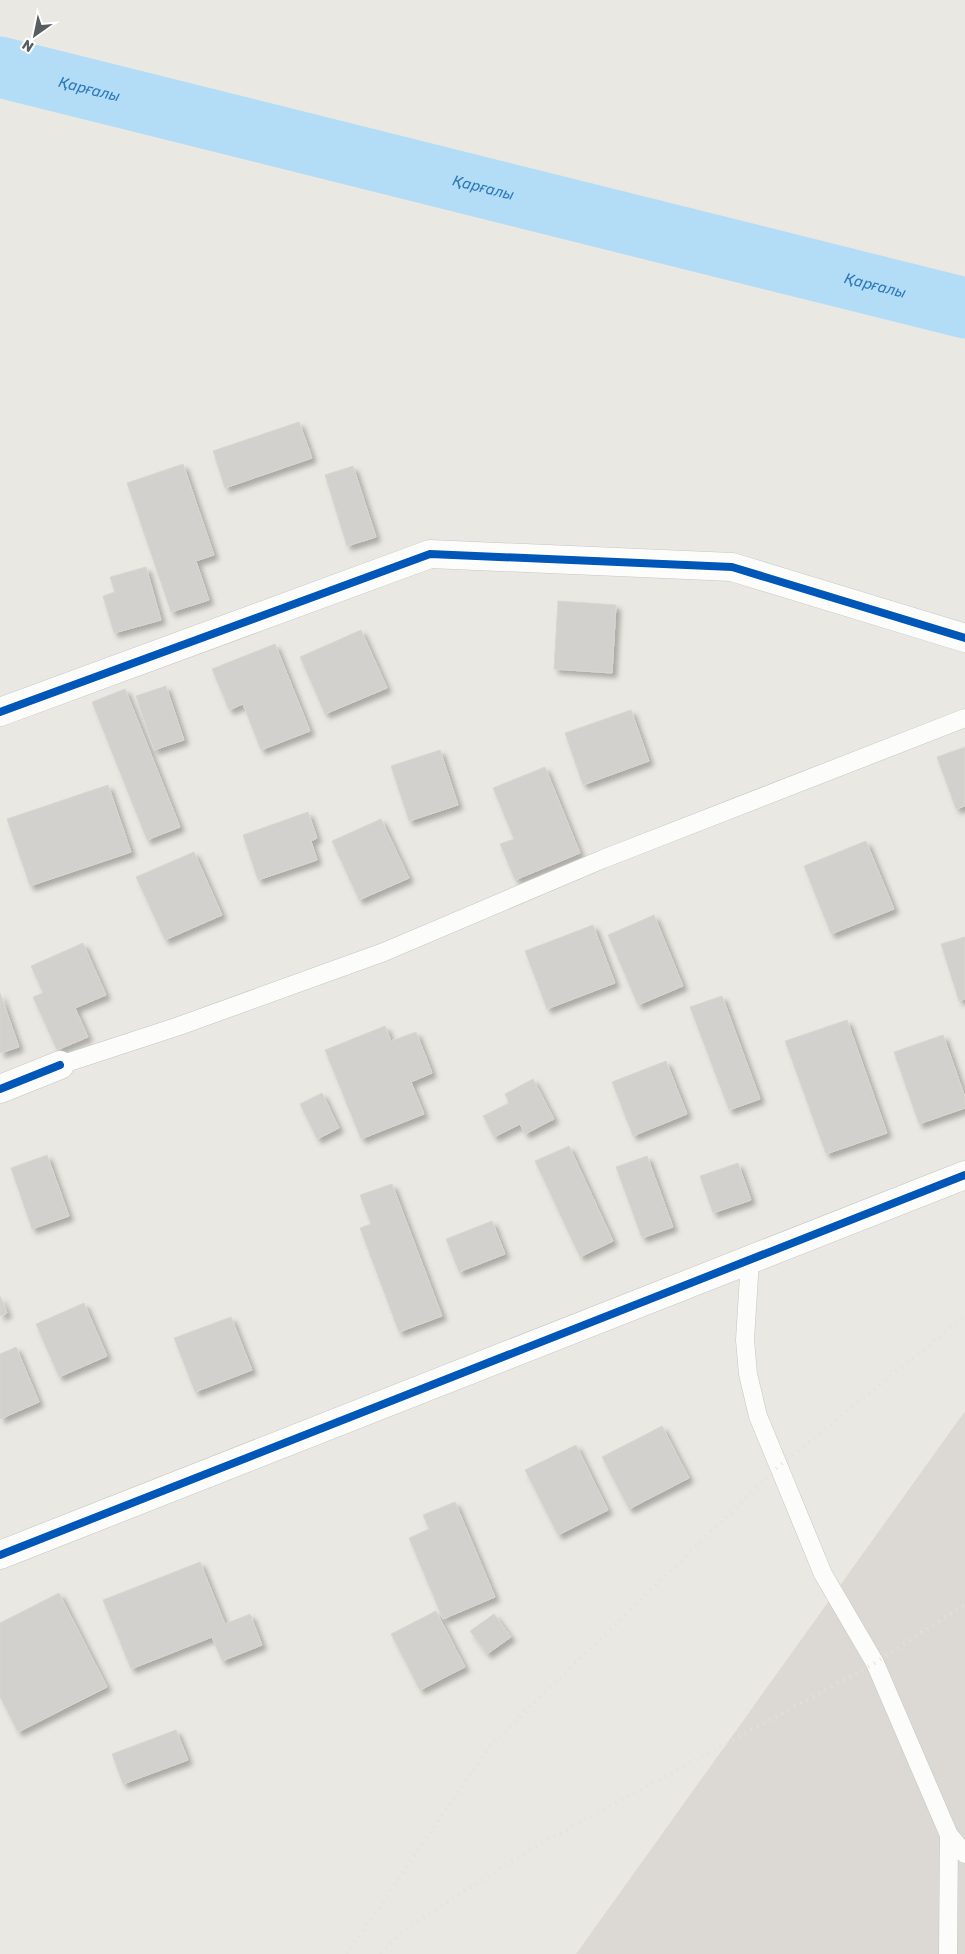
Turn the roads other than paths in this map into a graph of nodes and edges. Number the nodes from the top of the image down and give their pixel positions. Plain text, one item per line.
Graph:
1 (965, 638) edge
2 (0, 712) edge
3 (965, 718) edge
4 (60, 1065) joint
5 (0, 1089) edge
6 (965, 1175) edge
7 (750, 1260) junction
8 (0, 1555) edge
9 (949, 1834) junction
10 (965, 1854) edge
11 (948, 1954) edge

1 - 2 street
3 - 4 lane
4 - 5 street
6 - 7 street
7 - 8 street
7 - 9 lane
9 - 10 lane
9 - 11 lane

